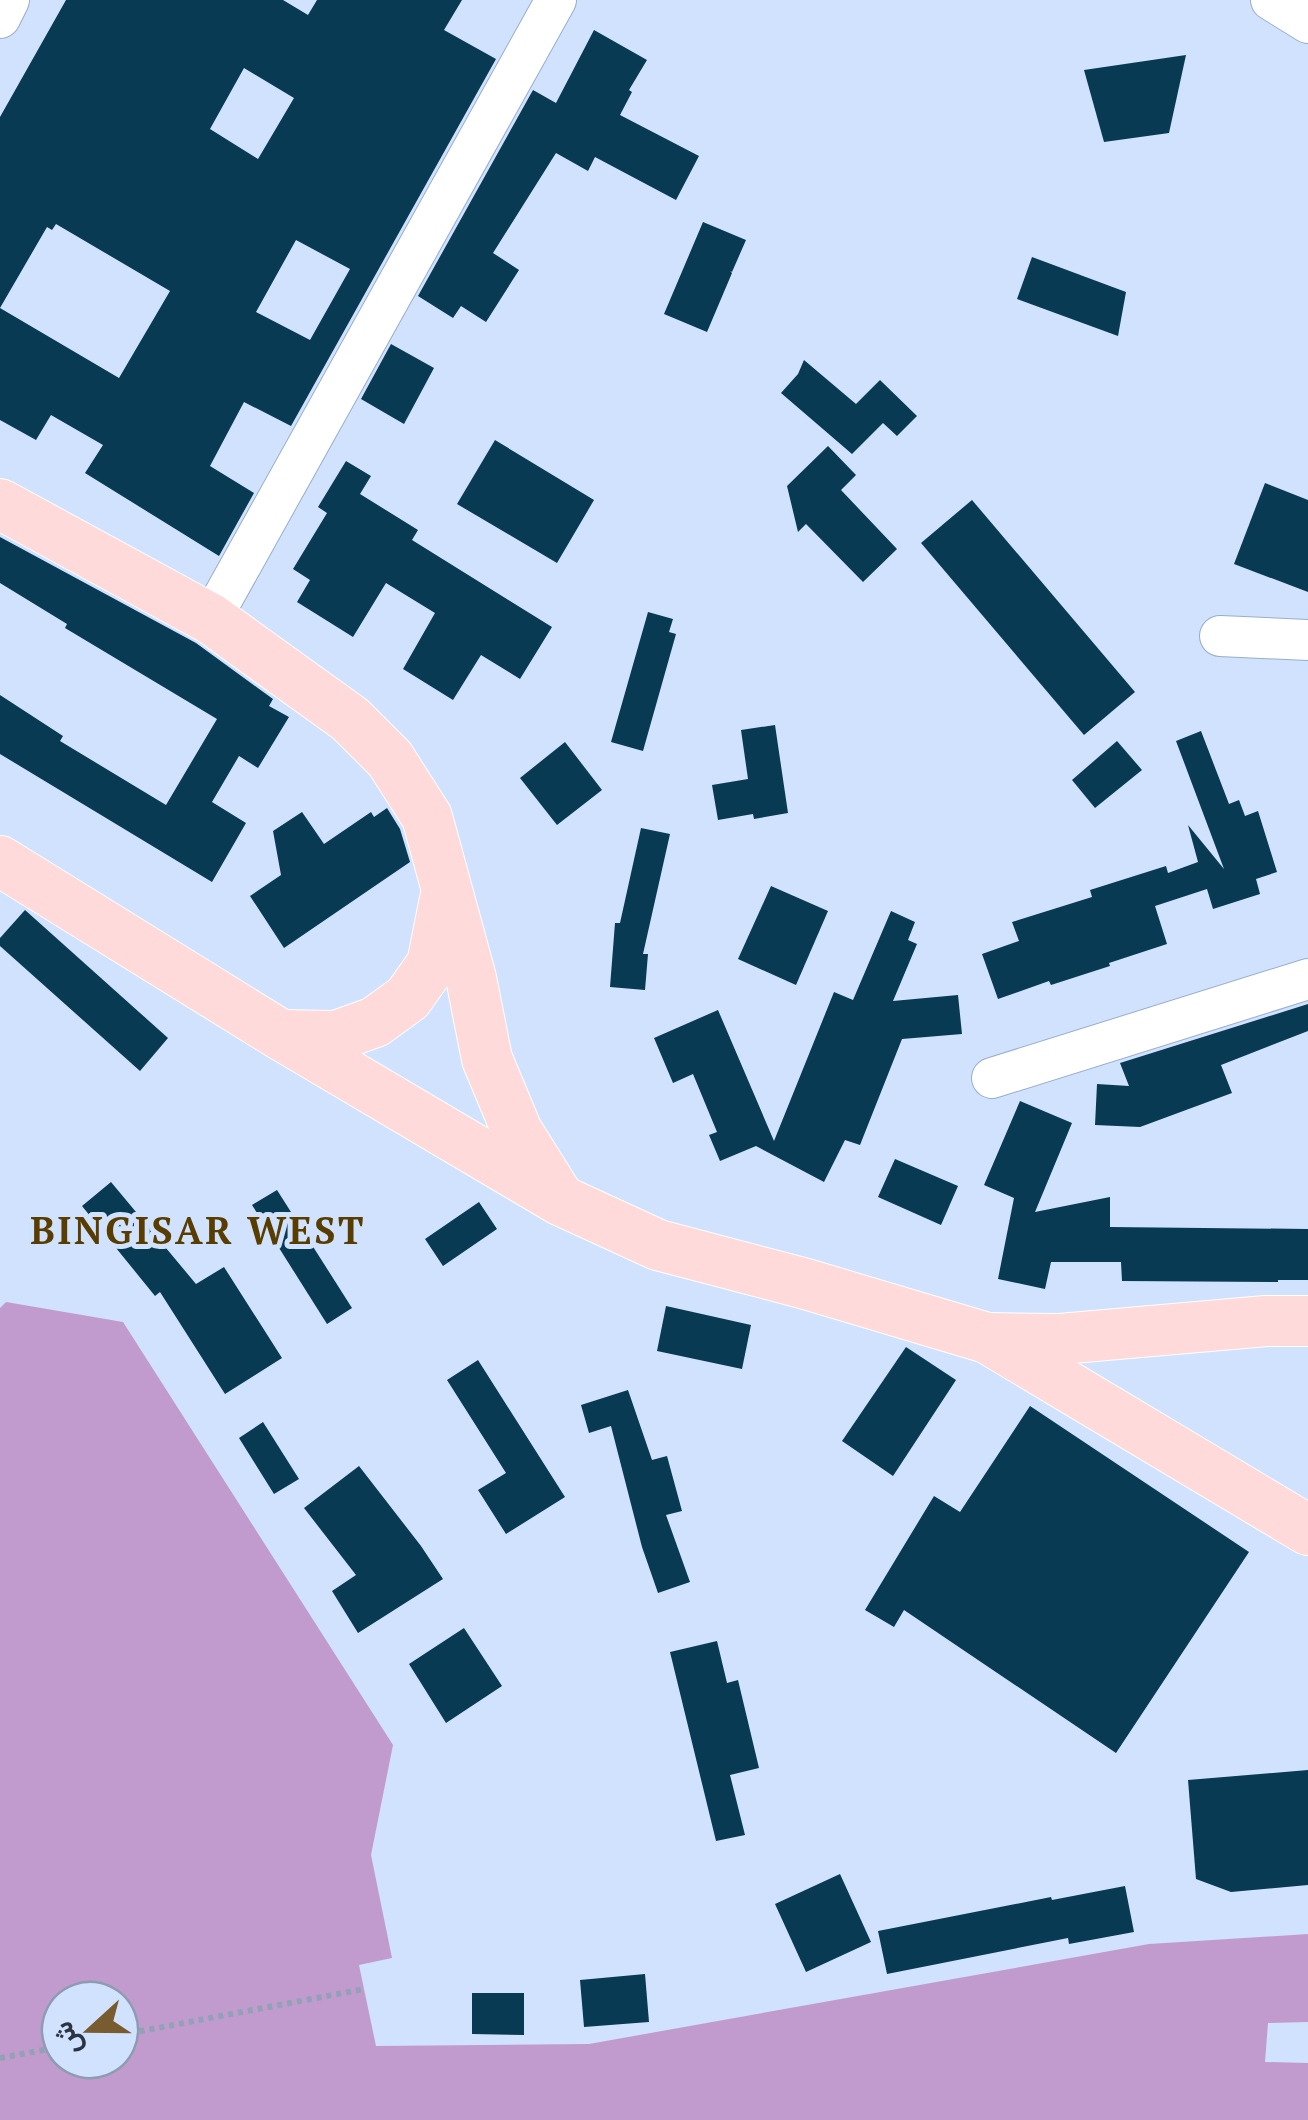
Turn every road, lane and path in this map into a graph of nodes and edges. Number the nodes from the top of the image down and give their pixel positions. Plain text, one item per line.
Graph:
1 (9, 0) edge
2 (556, 0) edge
3 (1271, 0) edge
4 (0, 18) edge
5 (1308, 23) edge
6 (0, 504) edge
7 (211, 619) junction
8 (1220, 636) dead end
9 (1308, 640) edge
10 (0, 860) edge
11 (447, 887) junction
12 (1308, 979) edge
13 (281, 1035) junction
14 (992, 1078) dead end
15 (560, 1200) junction
16 (1308, 1321) edge
17 (988, 1338) junction
18 (1308, 1530) edge
19 (364, 1989) dead end
20 (140, 2031) edge
21 (40, 2051) edge
22 (0, 2058) edge

1 - 4 street
2 - 7 street
3 - 5 street
6 - 7 main road
7 - 11 main road
8 - 9 street
10 - 13 main road
11 - 13 main road
11 - 15 main road
12 - 14 street
13 - 15 main road
15 - 17 main road
16 - 17 main road
17 - 18 main road
19 - 20 path
21 - 22 path

